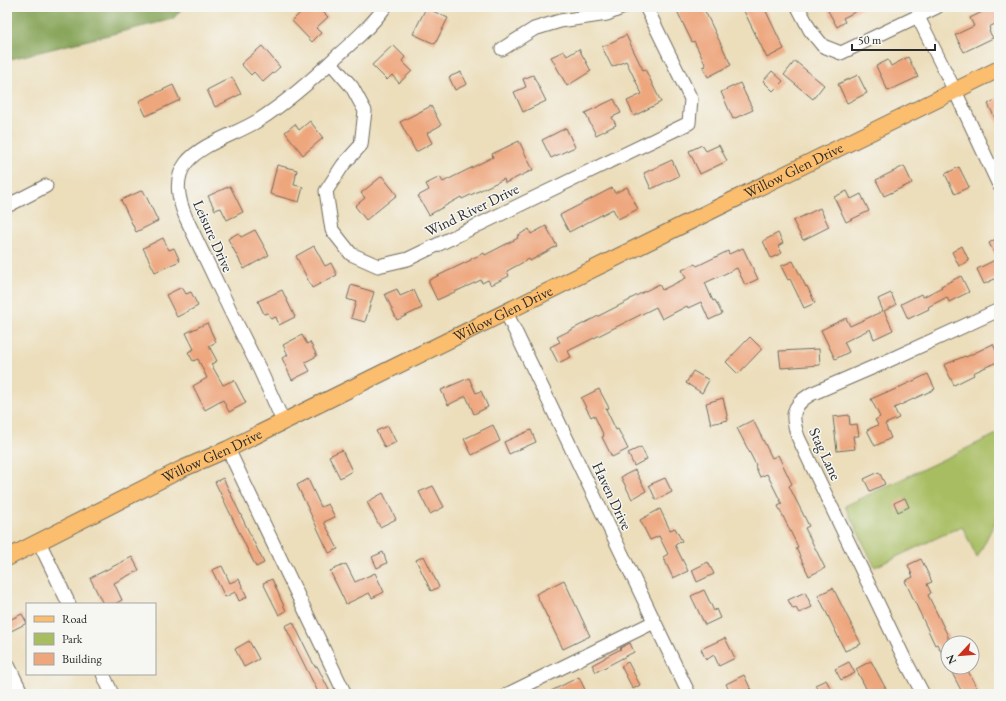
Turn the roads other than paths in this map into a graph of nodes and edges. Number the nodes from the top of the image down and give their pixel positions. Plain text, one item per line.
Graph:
1 (385, 7) edge
2 (624, 7) edge
3 (646, 7) edge
4 (798, 7) edge
5 (937, 7) edge
6 (918, 17) junction
7 (502, 50) dead end
8 (330, 62) junction
9 (999, 69) edge
10 (956, 90) junction
11 (999, 185) edge
12 (46, 186) dead end
13 (7, 206) edge
14 (999, 310) edge
15 (506, 312) junction
16 (283, 421) junction
17 (228, 448) junction
18 (39, 542) junction
19 (7, 558) edge
20 (69, 603) edge
21 (654, 622) junction
22 (7, 664) edge
23 (102, 675) edge
24 (22, 694) edge
25 (112, 694) edge
26 (345, 694) edge
27 (508, 694) edge
28 (688, 694) edge
29 (923, 694) edge

1 - 8 street, Leisure Drive
2 - 7 street
3 - 8 street, Wind River Drive
4 - 6 street
5 - 6 street
6 - 10 street
8 - 16 street, Leisure Drive
9 - 10 main road, Willow Glen Drive
10 - 11 street
10 - 15 main road, Willow Glen Drive
12 - 13 street
14 - 29 street, Stag Lane
15 - 16 main road, Willow Glen Drive
15 - 21 street, Haven Drive
16 - 17 main road, Willow Glen Drive
17 - 18 main road, Willow Glen Drive
17 - 26 street
18 - 19 main road, Willow Glen Drive
18 - 20 street
21 - 27 street
21 - 28 street, Haven Drive
22 - 24 street
23 - 25 street

